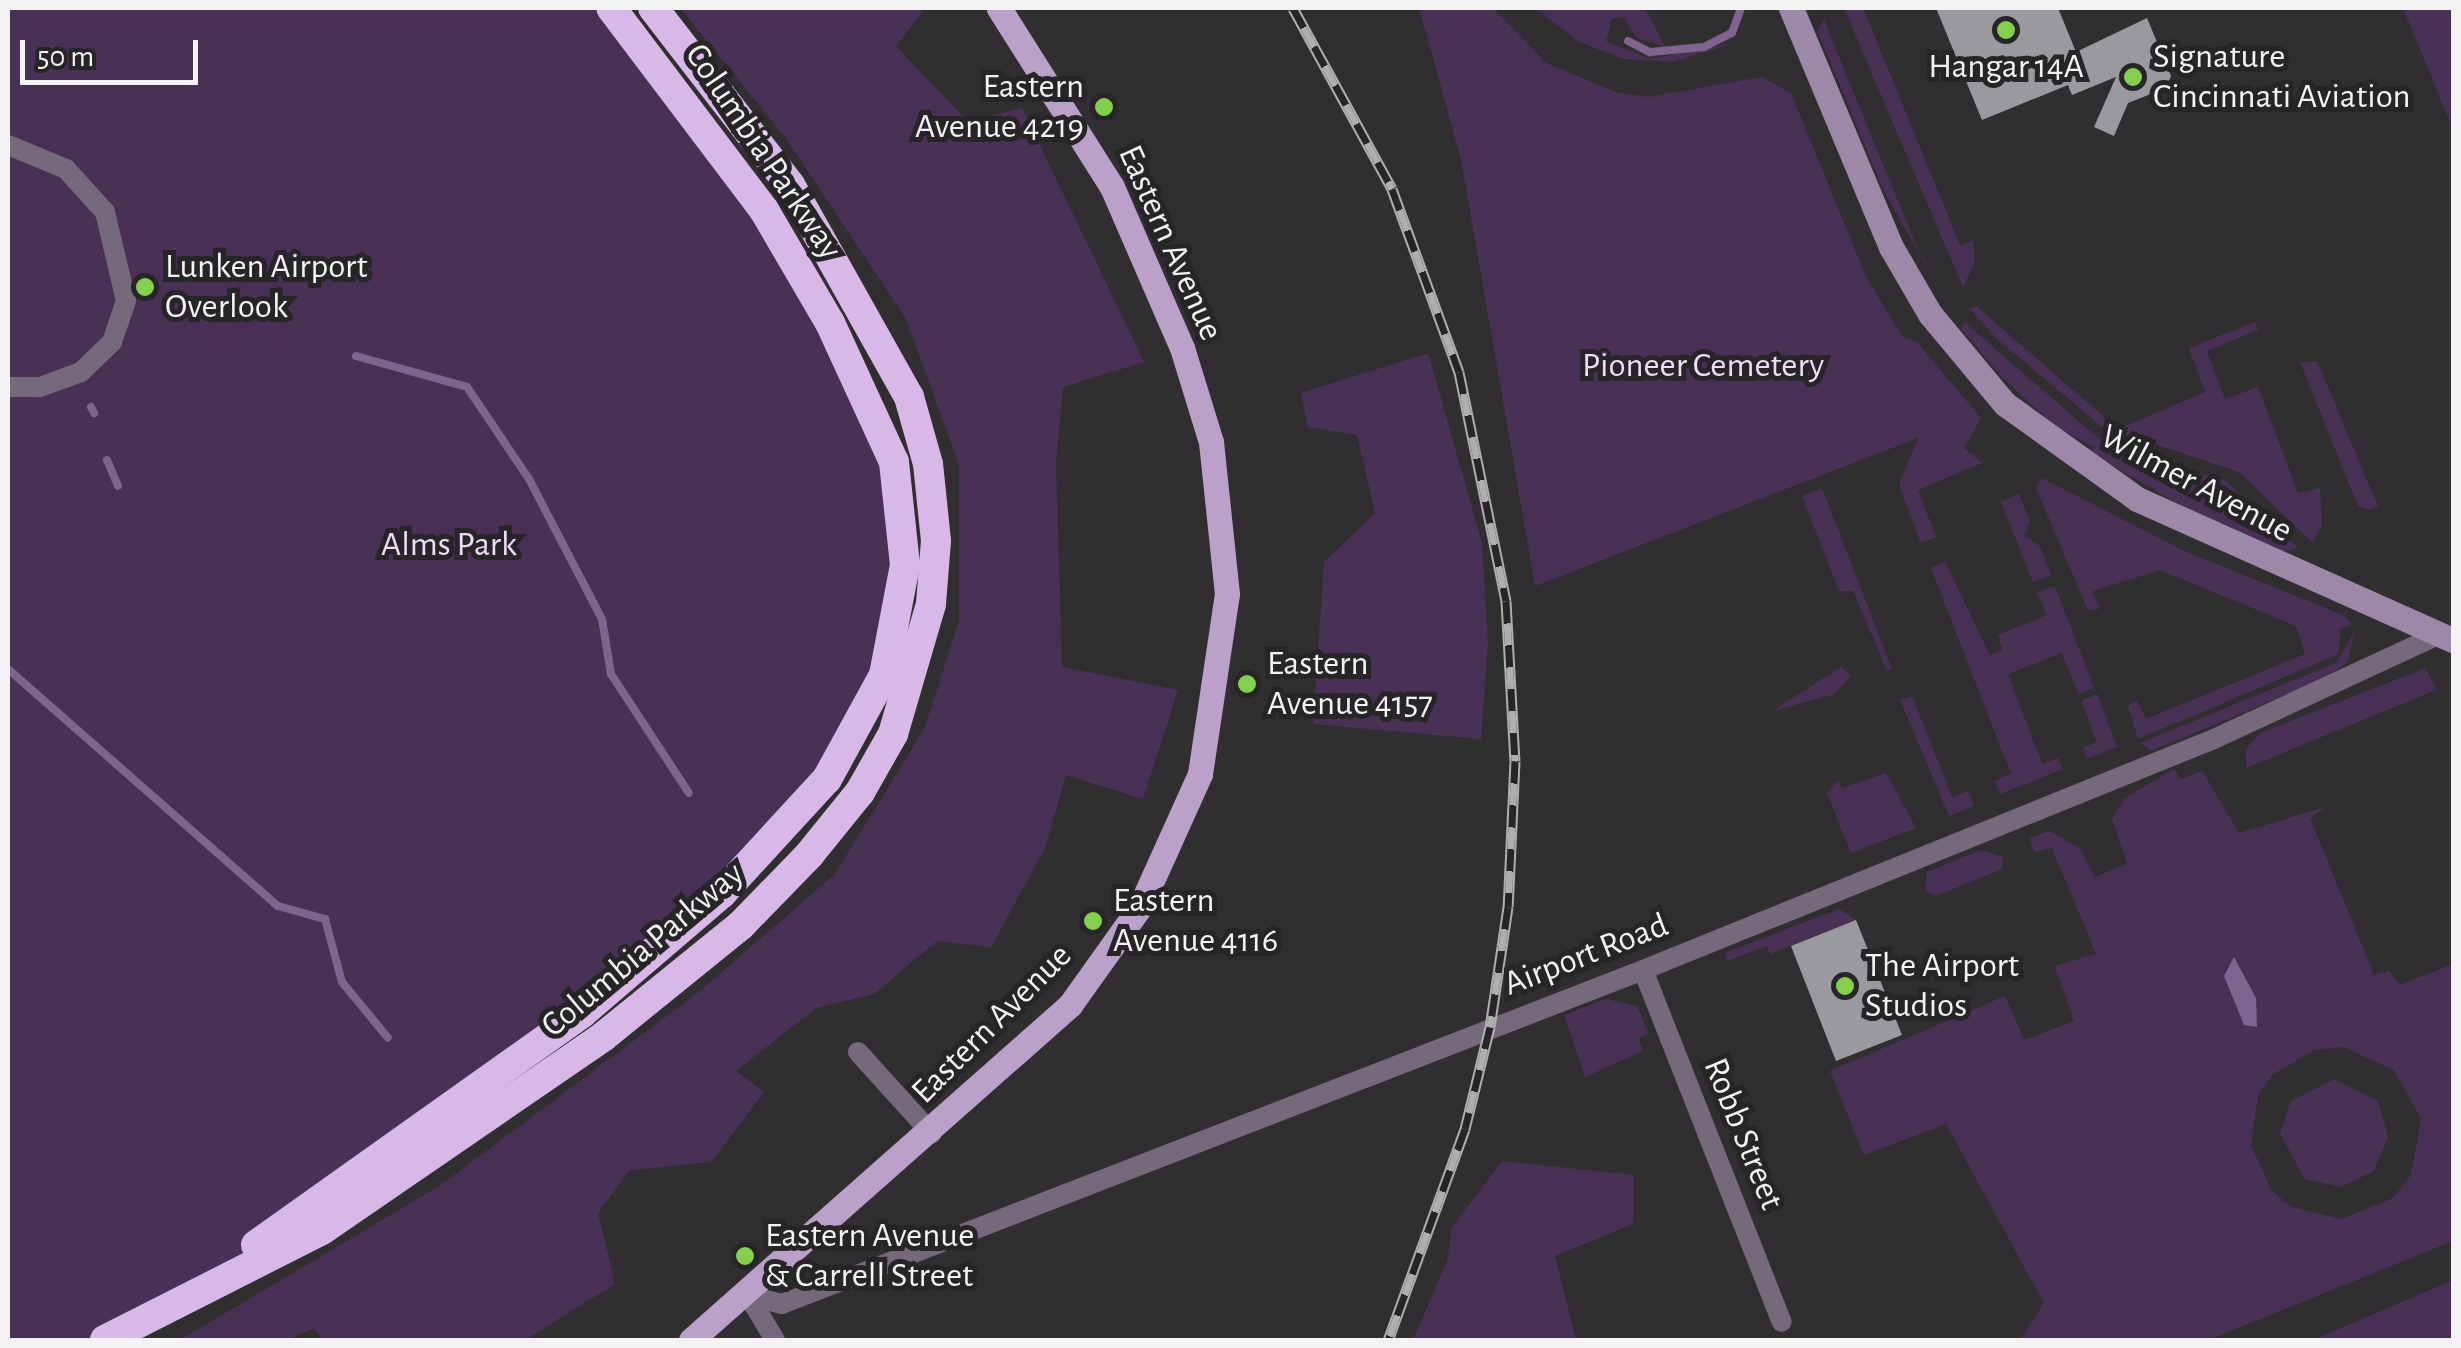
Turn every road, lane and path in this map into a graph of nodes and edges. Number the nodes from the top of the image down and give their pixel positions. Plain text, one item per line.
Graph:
1 (611, 8) edge
2 (653, 8) edge
3 (999, 8) edge
4 (1791, 8) edge
5 (8, 145) edge
6 (8, 387) edge
7 (2446, 638) edge
8 (1643, 970) junction
9 (858, 1052) dead end
10 (932, 1134) junction
11 (210, 1280) junction
12 (748, 1294) junction
13 (1782, 1322) dead end
14 (104, 1340) edge
15 (691, 1340) edge
16 (775, 1340) edge

1 - 11 highway, Columbia Parkway
2 - 11 highway, Columbia Parkway
3 - 10 main road, Eastern Avenue
4 - 7 street, Wilmer Avenue
5 - 6 street
7 - 8 street, Airport Road
8 - 12 street, Airport Road
8 - 13 street, Robb Street
9 - 10 street
10 - 12 main road, Eastern Avenue
11 - 14 highway, Columbia Parkway
12 - 15 main road, Eastern Avenue
12 - 16 street

